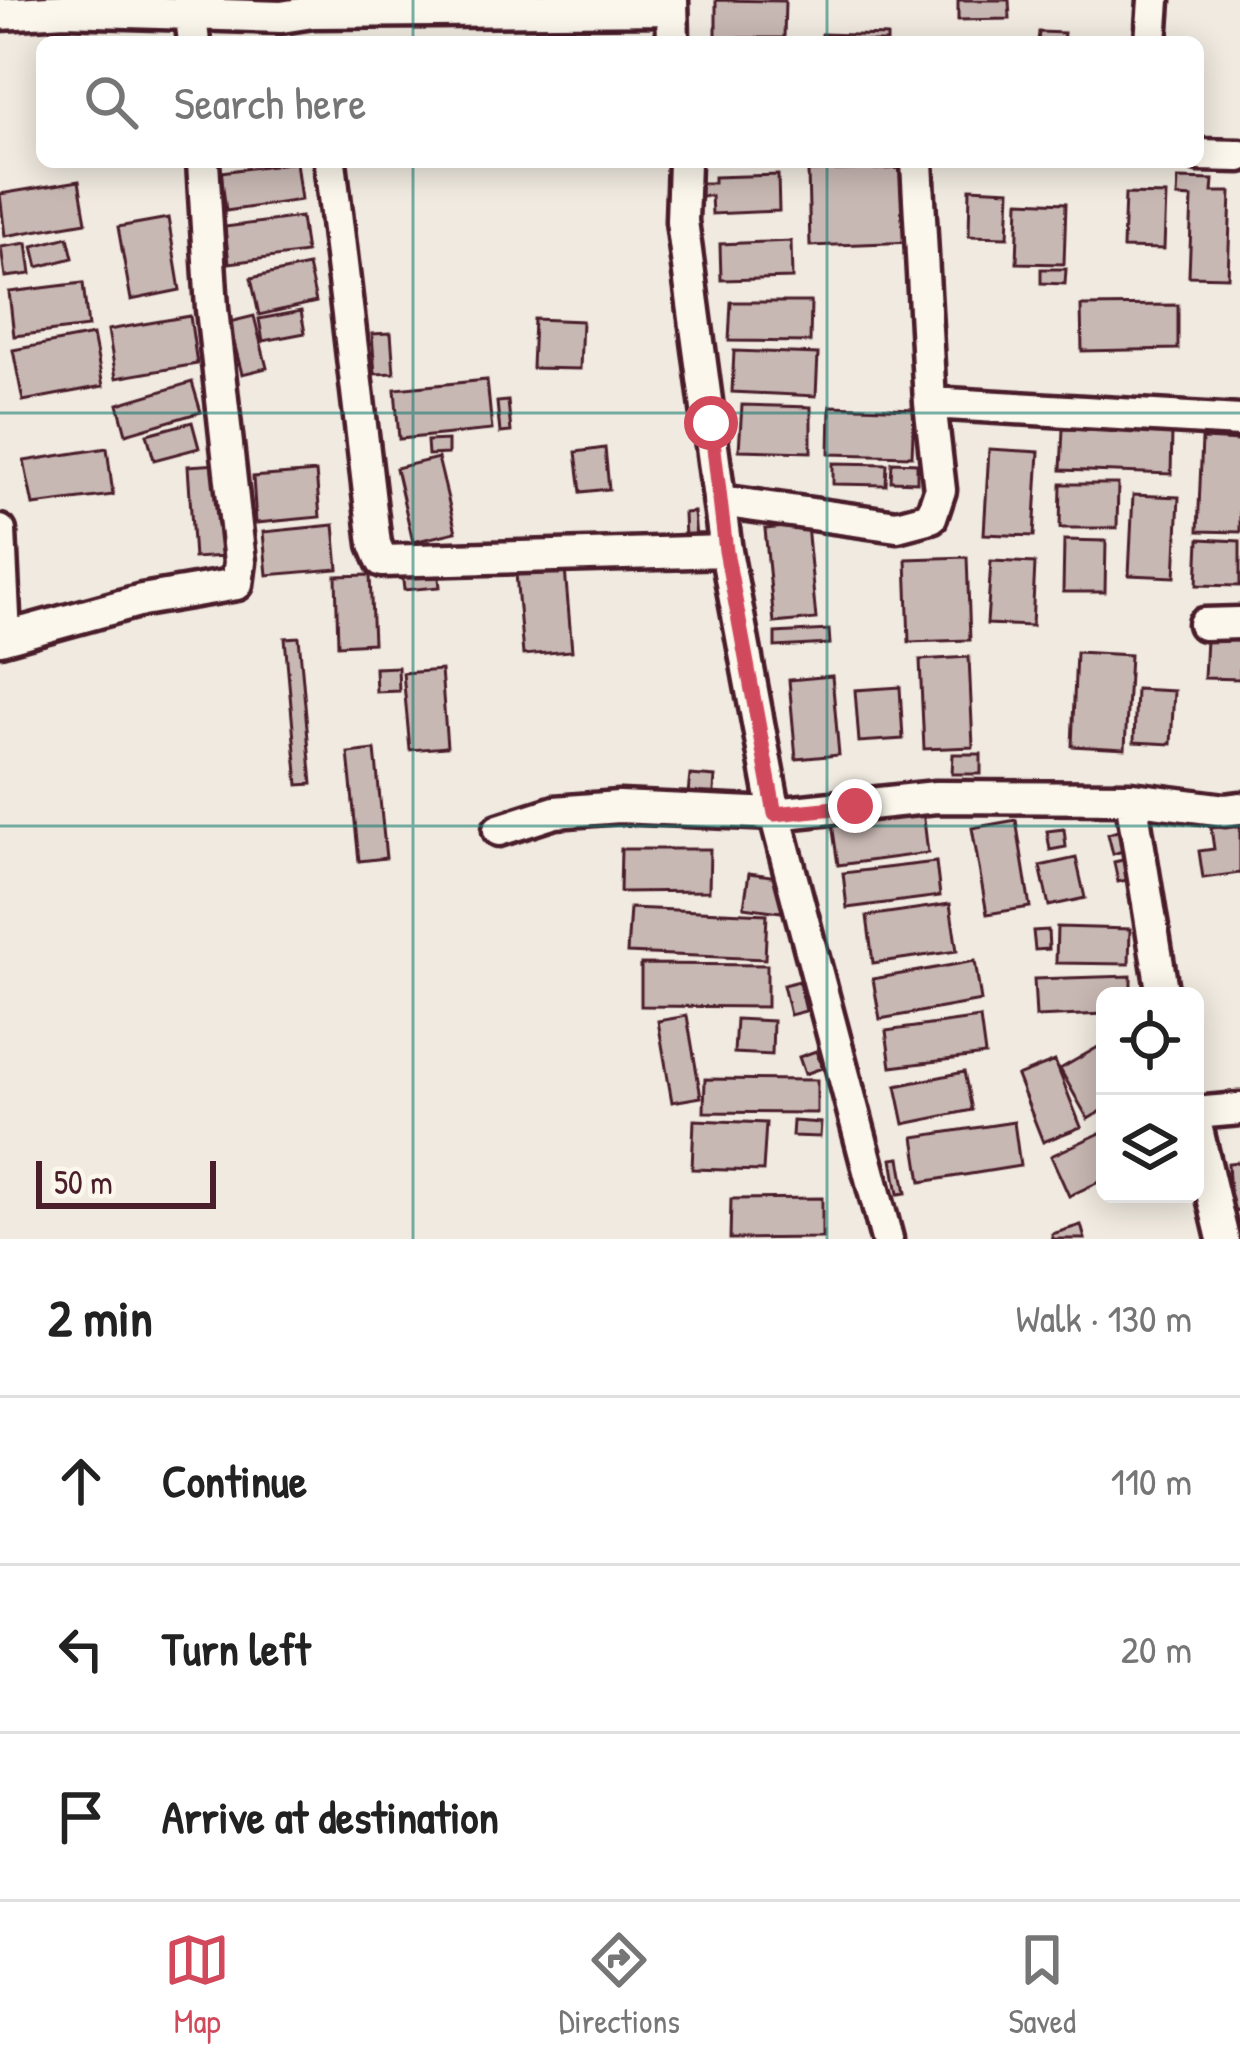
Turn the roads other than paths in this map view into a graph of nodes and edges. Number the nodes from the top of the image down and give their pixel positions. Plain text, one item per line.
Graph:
1 (1154, 0) edge
2 (672, 4) edge
3 (0, 14) edge
4 (191, 18) edge
5 (315, 27) edge
6 (673, 36) edge
7 (1151, 36) edge
8 (1204, 155) edge
9 (1240, 156) edge
10 (203, 168) edge
11 (331, 168) edge
12 (684, 168) edge
13 (917, 168) edge
14 (930, 403) junction
15 (1240, 421) edge
16 (720, 501) junction
17 (0, 531) edge
18 (726, 551) junction
19 (1240, 623) edge
20 (1204, 625) dead end
21 (3, 638) edge
22 (1131, 798) junction
23 (1240, 808) edge
24 (775, 814) junction
25 (500, 830) dead end
26 (1162, 987) edge
27 (1240, 1108) edge
28 (1204, 1115) edge
29 (1204, 1156) edge
30 (887, 1239) edge
31 (1223, 1239) edge

1 - 7 street
2 - 5 street
2 - 6 street
3 - 4 street
4 - 5 street
8 - 9 street
10 - 21 street
11 - 18 street
12 - 16 street
13 - 14 street
14 - 15 street
14 - 16 street
16 - 18 street
17 - 21 street
18 - 24 street
19 - 20 street
22 - 23 street
22 - 24 street
22 - 26 street
24 - 25 street
24 - 30 street
27 - 28 street
29 - 31 street

